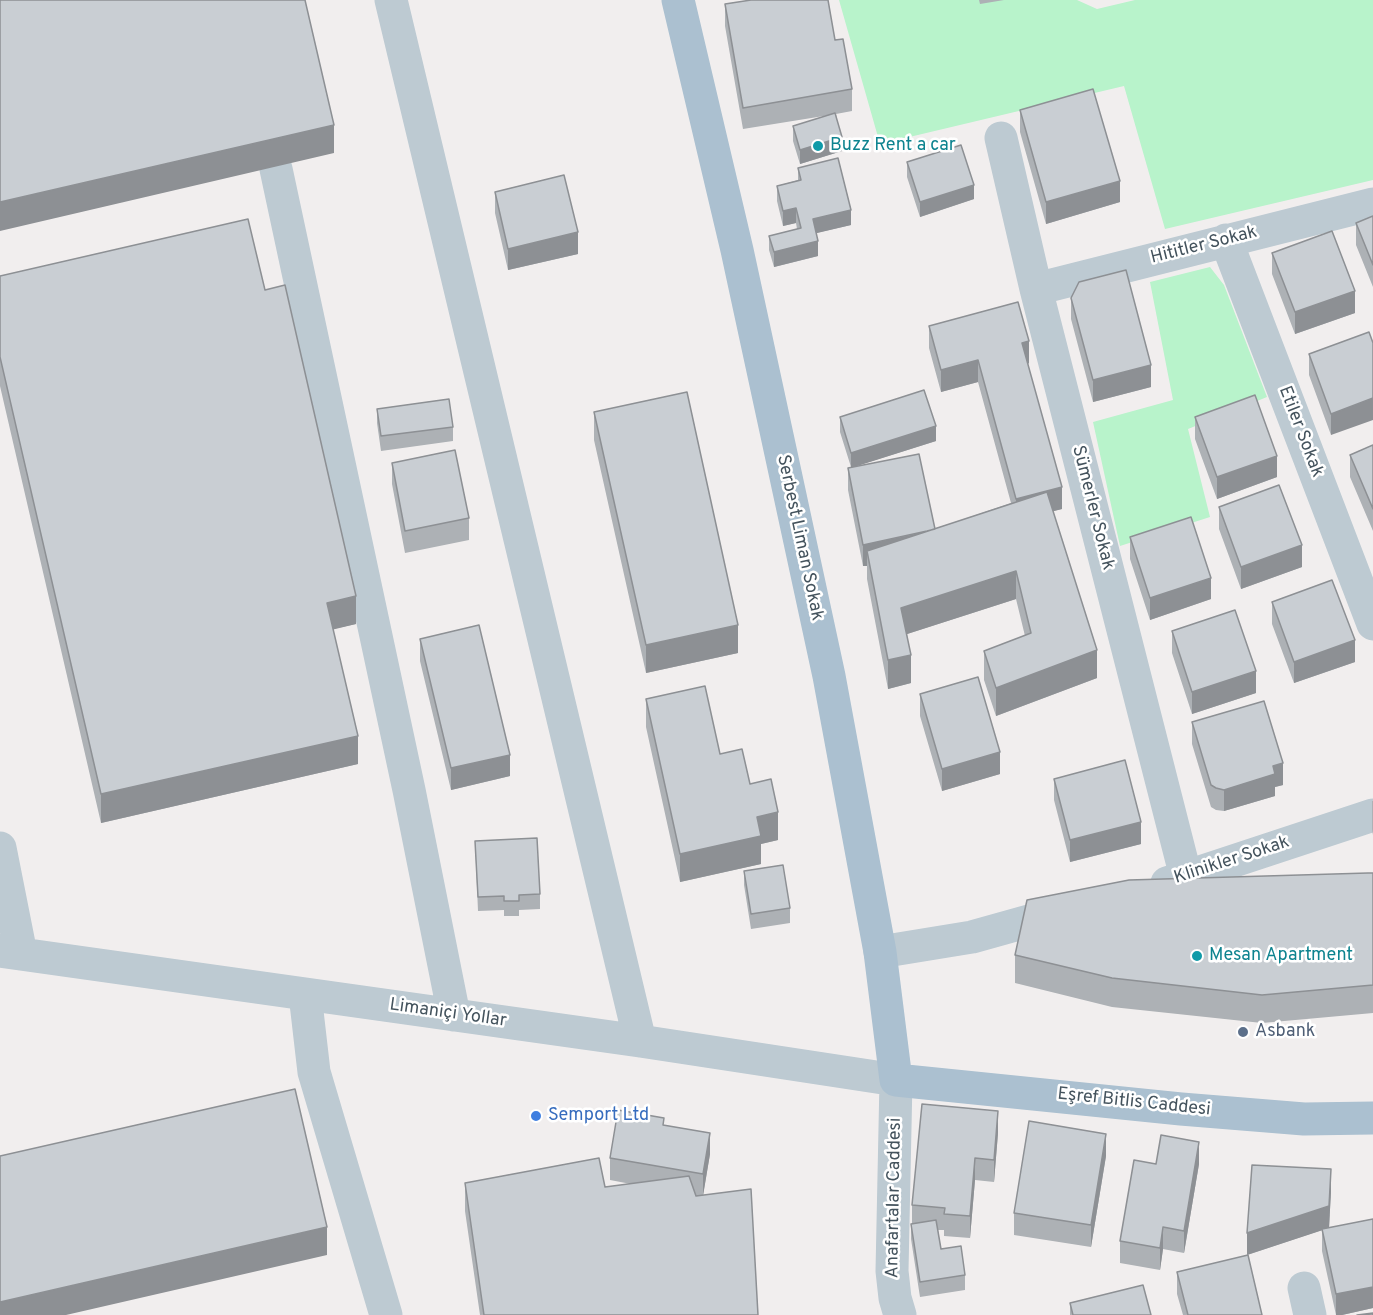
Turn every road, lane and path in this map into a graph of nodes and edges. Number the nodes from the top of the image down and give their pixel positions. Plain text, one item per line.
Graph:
1 (391, 0) edge
2 (678, 0) edge
3 (1001, 138) dead end
4 (276, 169) dead end
5 (1373, 204) edge
6 (1226, 240) junction
7 (1036, 290) junction
8 (1373, 624) edge
9 (1373, 815) edge
10 (0, 848) edge
11 (1186, 877) junction
12 (1141, 890) edge
13 (1096, 903) edge
14 (880, 952) junction
15 (10, 953) edge
16 (305, 994) junction
17 (454, 1015) junction
18 (640, 1041) junction
19 (896, 1080) junction
20 (1373, 1118) edge
21 (386, 1315) edge
22 (900, 1315) edge

1 - 18 street
2 - 14 main road, Serbest Liman Sokak
3 - 7 street, Sümerler Sokak
4 - 17 street
5 - 6 street, Hititler Sokak
6 - 7 street, Hititler Sokak
6 - 8 street, Etiler Sokak
7 - 11 street, Sümerler Sokak
9 - 11 street, Klinikler Sokak
10 - 15 street
11 - 12 street, Klinikler Sokak
13 - 14 street
14 - 19 main road, Serbest Liman Sokak
15 - 16 street, Limaniçi Yollar
16 - 17 street, Limaniçi Yollar
16 - 21 street
17 - 18 street, Limaniçi Yollar
18 - 19 street, Limaniçi Yollar
19 - 20 main road, Eşref Bitlis Caddesi
19 - 22 street, Anafartalar Caddesi

